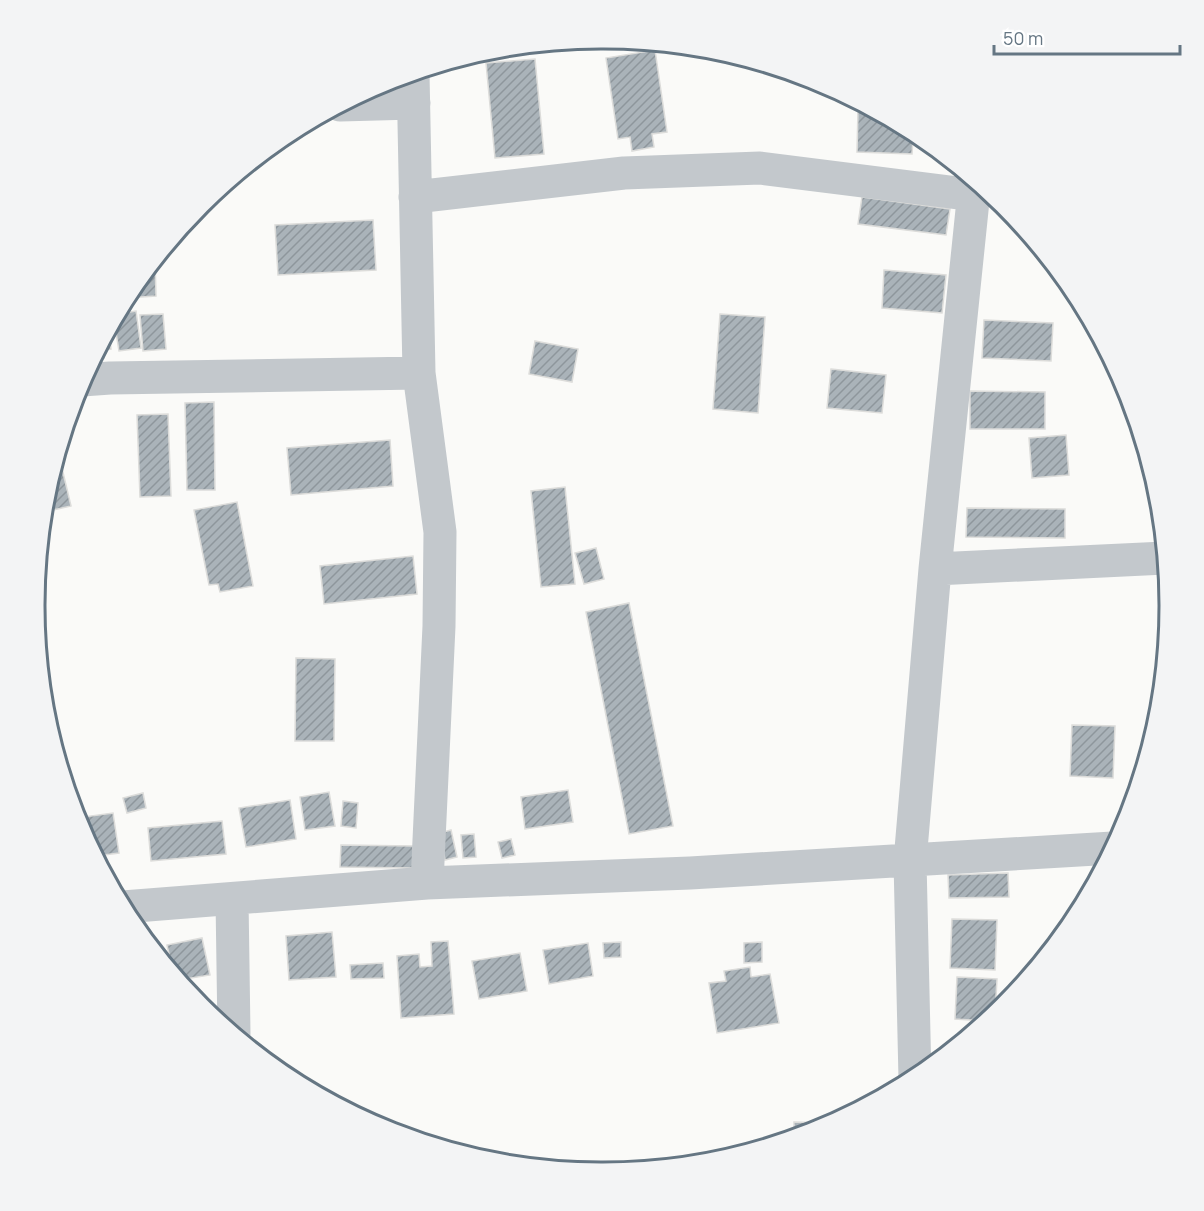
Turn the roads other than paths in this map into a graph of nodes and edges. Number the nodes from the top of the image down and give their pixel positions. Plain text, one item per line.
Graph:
1 (413, 88) edge
2 (377, 96) edge
3 (970, 188) edge
4 (974, 191) edge
5 (415, 197) junction
6 (419, 374) junction
7 (93, 379) edge
8 (1157, 558) edge
9 (935, 569) junction
10 (1104, 849) edge
11 (910, 861) junction
12 (427, 883) junction
13 (232, 899) junction
14 (134, 906) edge
15 (234, 1023) edge
16 (915, 1066) edge

1 - 2 street
1 - 5 street
3 - 5 street
4 - 9 street
5 - 6 street
6 - 7 street
6 - 12 street
8 - 9 street
9 - 11 street
10 - 11 street
11 - 12 street
11 - 16 street
12 - 13 street
13 - 14 street
13 - 15 street

